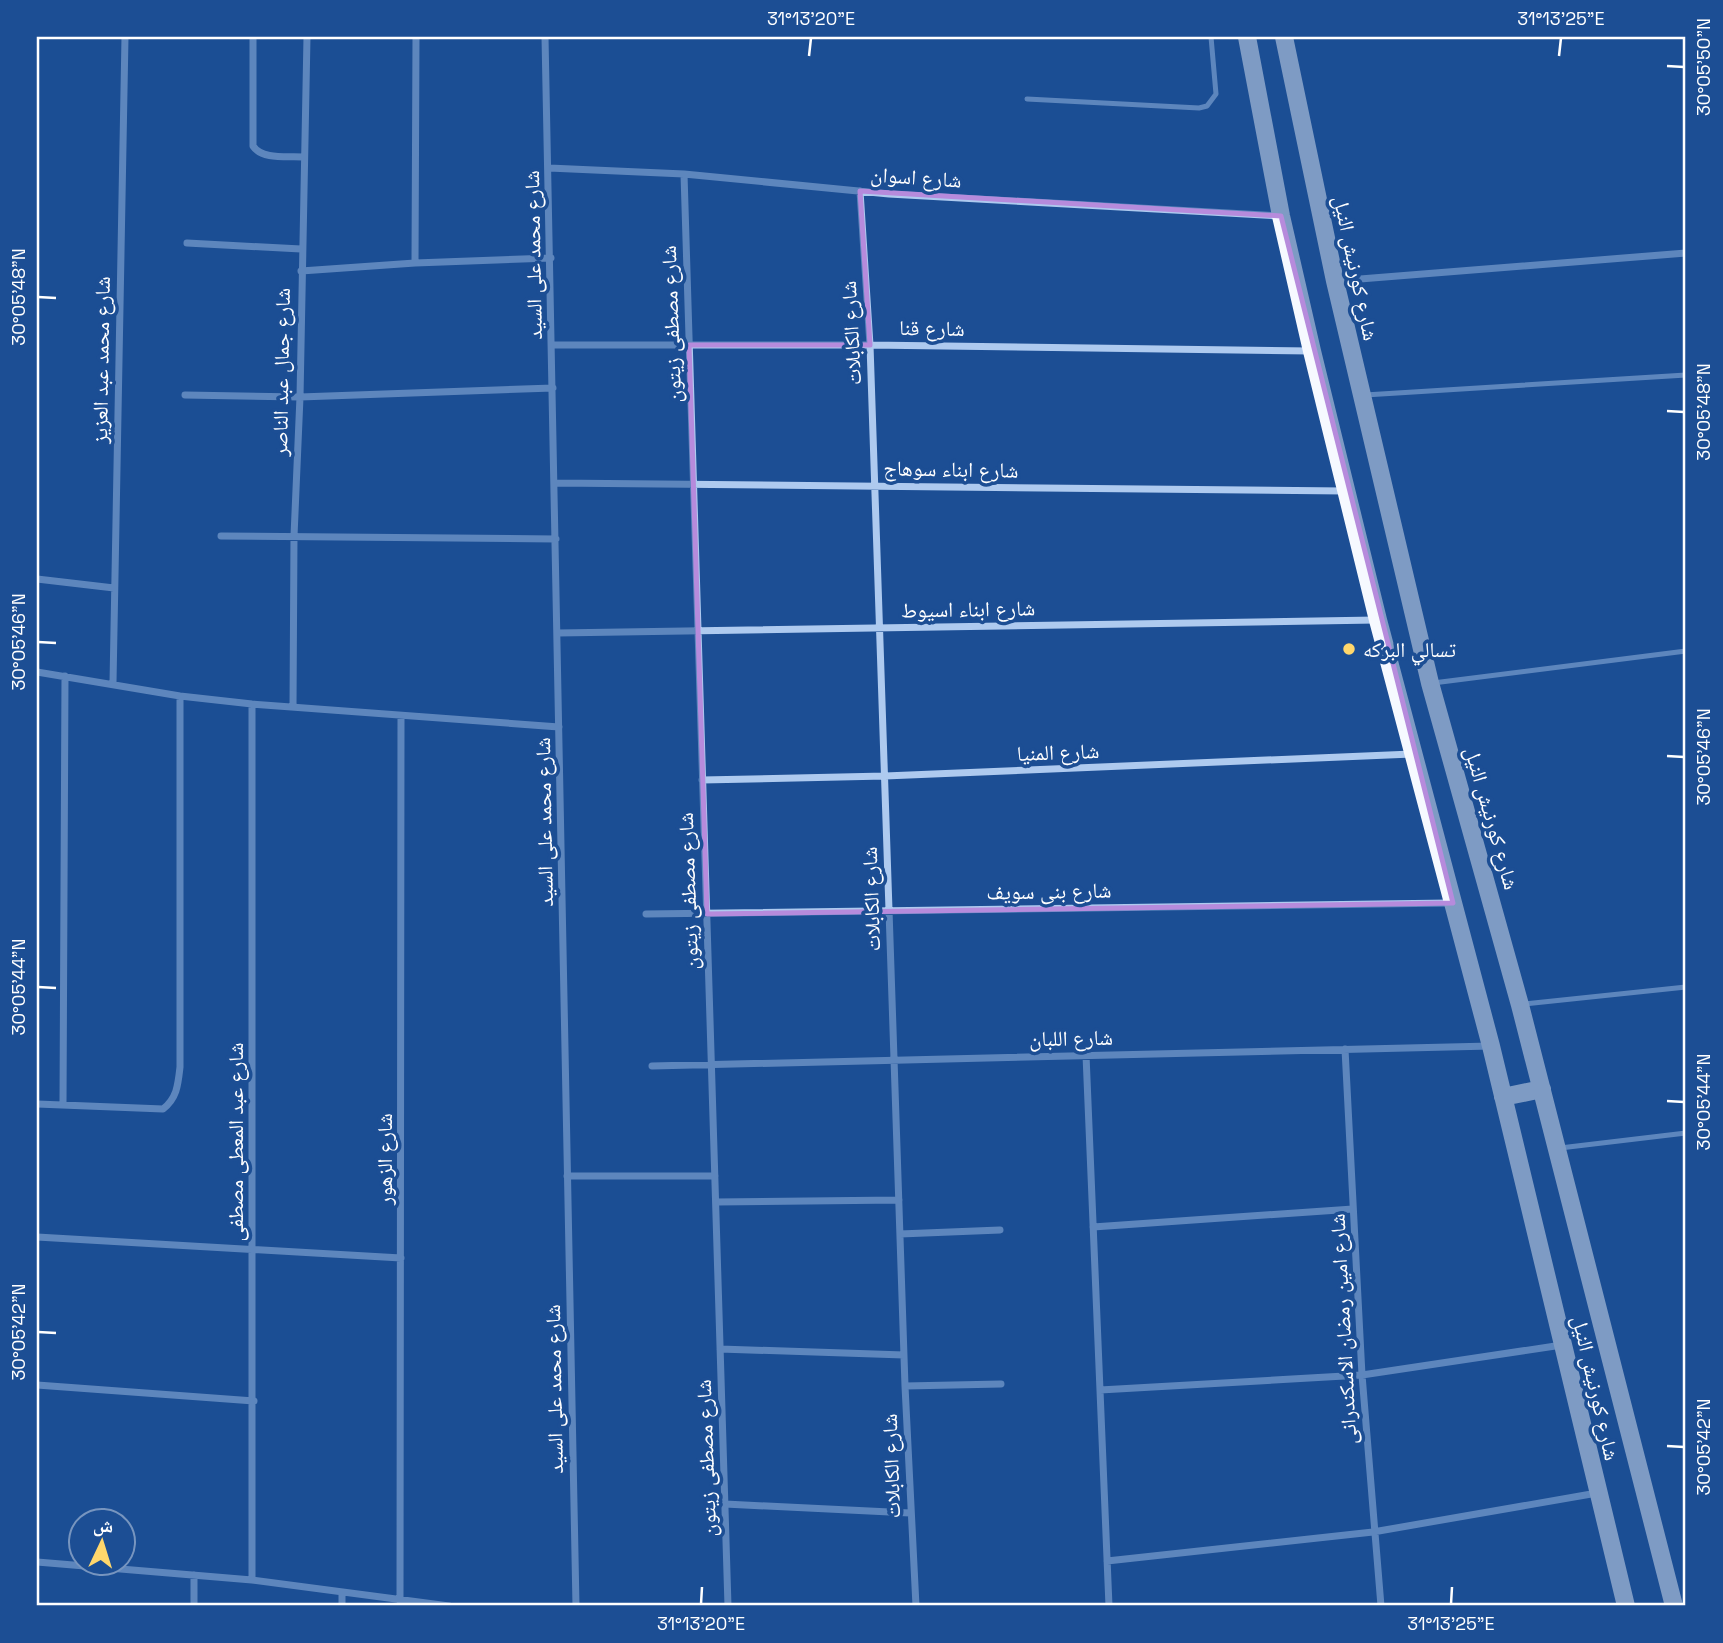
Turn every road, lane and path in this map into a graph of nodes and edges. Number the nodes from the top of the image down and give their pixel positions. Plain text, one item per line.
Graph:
1 (124, 37) edge
2 (253, 37) edge
3 (307, 37) edge
4 (416, 37) edge
5 (545, 37) edge
6 (1211, 37) edge
7 (1247, 37) edge
8 (1284, 37) edge
9 (1027, 99) dead end
10 (303, 157) junction
11 (549, 168) junction
12 (684, 174) junction
13 (860, 191) junction
14 (1281, 216) junction
15 (187, 243) dead end
16 (301, 249) junction
17 (1686, 253) edge
18 (551, 258) junction
19 (415, 263) junction
20 (301, 271) junction
21 (1335, 281) junction
22 (552, 345) junction
23 (689, 345) junction
24 (870, 345) junction
25 (1312, 351) junction
26 (1686, 375) edge
27 (553, 387) junction
28 (185, 395) dead end
29 (1362, 396) junction
30 (300, 397) junction
31 (555, 483) junction
32 (694, 484) junction
33 (875, 486) junction
34 (1346, 491) junction
35 (221, 536) dead end
36 (294, 536) junction
37 (556, 539) junction
38 (37, 579) edge
39 (114, 588) junction
40 (1378, 620) junction
41 (879, 628) junction
42 (698, 631) junction
43 (558, 633) junction
44 (1686, 651) edge
45 (37, 672) edge
46 (65, 676) junction
47 (113, 683) junction
48 (1430, 683) junction
49 (180, 696) junction
50 (252, 704) junction
51 (293, 707) junction
52 (401, 717) junction
53 (559, 727) junction
54 (1414, 754) junction
55 (885, 776) junction
56 (702, 780) junction
57 (1453, 902) junction
58 (889, 911) junction
59 (646, 914) dead end
60 (707, 914) junction
61 (1686, 987) edge
62 (1520, 1005) junction
63 (1491, 1046) junction
64 (1345, 1049) junction
65 (1086, 1055) junction
66 (894, 1059) junction
67 (711, 1064) junction
68 (652, 1066) dead end
69 (1542, 1089) junction
70 (1503, 1097) junction
71 (37, 1104) edge
72 (63, 1105) junction
73 (1686, 1133) edge
74 (1557, 1149) junction
75 (567, 1176) junction
76 (715, 1176) junction
77 (899, 1200) junction
78 (716, 1202) junction
79 (1353, 1209) junction
80 (1093, 1227) junction
81 (1000, 1230) dead end
82 (900, 1234) junction
83 (37, 1237) edge
84 (253, 1250) junction
85 (401, 1258) junction
86 (1562, 1345) junction
87 (720, 1349) junction
88 (904, 1355) junction
89 (1362, 1375) junction
90 (1001, 1384) dead end
91 (37, 1385) edge
92 (905, 1387) junction
93 (1100, 1390) junction
94 (254, 1401) junction
95 (1597, 1493) junction
96 (725, 1504) junction
97 (910, 1513) junction
98 (1373, 1532) junction
99 (1107, 1561) junction
100 (37, 1562) edge
101 (194, 1575) junction
102 (252, 1580) junction
103 (342, 1594) junction
104 (400, 1601) junction
105 (194, 1606) edge
106 (342, 1606) edge
107 (449, 1606) edge
108 (576, 1606) edge
109 (728, 1606) edge
110 (916, 1606) edge
111 (1109, 1606) edge
112 (1381, 1606) edge
113 (1626, 1606) edge
114 (1674, 1606) edge

1 - 39 street, شارع محمد عبد العزيز
2 - 10 street
3 - 10 street, شارع جمال عبد الناصر
4 - 19 street
5 - 11 street, شارع محمد على السيد
6 - 9 lane
7 - 14 main road, شارع كورنيش النيل
8 - 21 main road, شارع كورنيش النيل
10 - 16 street, شارع جمال عبد الناصر
11 - 12 street, شارع اسوان
11 - 18 street, شارع محمد على السيد
12 - 13 street, شارع اسوان
12 - 23 street, شارع مصطفى زيتون
13 - 14 street, شارع اسوان
13 - 24 street, شارع الكابلات
14 - 25 main road, شارع كورنيش النيل
15 - 16 street
16 - 20 street, شارع جمال عبد الناصر
17 - 21 street
18 - 19 street
18 - 22 street, شارع محمد على السيد
19 - 20 street
20 - 30 street, شارع جمال عبد الناصر
21 - 29 main road, شارع كورنيش النيل
22 - 23 street, شارع قنا
22 - 27 street, شارع محمد على السيد
23 - 24 street, شارع قنا
23 - 32 street, شارع مصطفى زيتون
24 - 25 street, شارع قنا
24 - 33 street, شارع الكابلات
25 - 34 main road, شارع كورنيش النيل
26 - 29 lane
27 - 30 street
27 - 31 street, شارع محمد على السيد
28 - 30 street
29 - 48 main road, شارع كورنيش النيل
30 - 36 street, شارع جمال عبد الناصر
31 - 32 street, شارع ابناء سوهاج
31 - 37 street, شارع محمد على السيد
32 - 33 street, شارع ابناء سوهاج
32 - 42 street, شارع مصطفى زيتون
33 - 34 street, شارع ابناء سوهاج
33 - 41 street, شارع الكابلات
34 - 40 main road, شارع كورنيش النيل
35 - 36 street
36 - 37 street
36 - 51 street, شارع جمال عبد الناصر
37 - 43 street, شارع محمد على السيد
38 - 39 street
39 - 47 street, شارع محمد عبد العزيز
40 - 41 street, شارع ابناء اسيوط
40 - 54 main road, شارع كورنيش النيل
41 - 42 street, شارع ابناء اسيوط
41 - 55 street, شارع الكابلات
42 - 43 street, شارع ابناء اسيوط
42 - 56 street, شارع مصطفى زيتون
43 - 53 street, شارع محمد على السيد
44 - 48 lane
45 - 46 street
46 - 47 street
46 - 72 street
47 - 49 street
48 - 62 main road, شارع كورنيش النيل
49 - 50 street
49 - 72 street
50 - 51 street
50 - 84 street, شارع عبد المعطى مصطفى
51 - 52 street
52 - 53 street
52 - 85 street, شارع الزهور
53 - 75 street, شارع محمد على السيد
54 - 55 street, شارع المنيا
54 - 57 main road, شارع كورنيش النيل
55 - 56 street, شارع المنيا
55 - 58 street, شارع الكابلات
56 - 60 street, شارع مصطفى زيتون
57 - 58 street, شارع بنى سويف
57 - 63 main road, شارع كورنيش النيل
58 - 60 street, شارع بنى سويف
58 - 66 street, شارع الكابلات
59 - 60 street, شارع بنى سويف
60 - 67 street, شارع مصطفى زيتون
61 - 62 lane
62 - 69 main road, شارع كورنيش النيل
63 - 64 street, شارع اللبان
63 - 70 main road, شارع كورنيش النيل
64 - 65 street, شارع اللبان
64 - 79 street, شارع امين رمضان الاسكندرانى
65 - 66 street, شارع اللبان
65 - 80 street
66 - 67 street, شارع اللبان
66 - 77 street, شارع الكابلات
67 - 68 street, شارع اللبان
67 - 76 street, شارع مصطفى زيتون
69 - 70 main road
69 - 74 main road, شارع كورنيش النيل
70 - 86 main road, شارع كورنيش النيل
71 - 72 street
73 - 74 lane
74 - 114 main road, شارع كورنيش النيل
75 - 76 street
75 - 108 street, شارع محمد على السيد
76 - 78 street, شارع مصطفى زيتون
77 - 78 street
77 - 82 street, شارع الكابلات
78 - 87 street, شارع مصطفى زيتون
79 - 80 street
79 - 89 street, شارع امين رمضان الاسكندرانى
80 - 93 street
81 - 82 street
82 - 88 street, شارع الكابلات
83 - 84 street
84 - 85 street
84 - 94 street, شارع عبد المعطى مصطفى
85 - 104 street, شارع الزهور
86 - 89 street
86 - 95 main road, شارع كورنيش النيل
87 - 88 street
87 - 96 street, شارع مصطفى زيتون
88 - 92 street, شارع الكابلات
89 - 93 street
89 - 98 street, شارع امين رمضان الاسكندرانى
90 - 92 street
91 - 94 street
92 - 97 street, شارع الكابلات
93 - 99 street
94 - 102 street, شارع عبد المعطى مصطفى
95 - 98 street
95 - 113 main road, شارع كورنيش النيل
96 - 97 street
96 - 109 street, شارع مصطفى زيتون
97 - 110 street, شارع الكابلات
98 - 99 street
98 - 112 street, شارع امين رمضان الاسكندرانى
99 - 111 street
100 - 101 street
101 - 102 street
101 - 105 street
102 - 103 street
103 - 104 street
103 - 106 street
104 - 107 street

